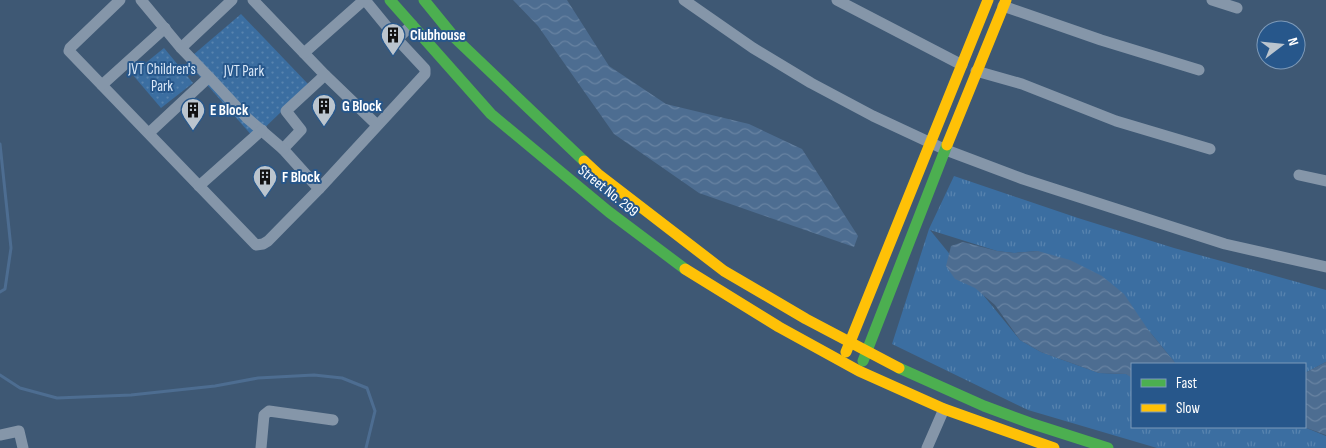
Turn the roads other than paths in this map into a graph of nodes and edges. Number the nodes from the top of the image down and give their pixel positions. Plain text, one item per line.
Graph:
1 (120, 0) edge
2 (141, 0) edge
3 (232, 0) edge
4 (254, 0) edge
5 (364, 0) edge
6 (390, 0) edge
7 (424, 0) edge
8 (684, 0) edge
9 (837, 0) edge
10 (988, 0) edge
11 (1212, 0) edge
12 (1004, 3) edge
13 (1237, 8) dead end
14 (412, 25) junction
15 (165, 28) junction
16 (397, 39) junction
17 (181, 48) junction
18 (304, 53) junction
19 (962, 65) junction
20 (976, 70) junction
21 (1199, 70) dead end
22 (325, 75) junction
23 (209, 77) junction
24 (102, 85) junction
25 (376, 126) junction
26 (262, 130) junction
27 (148, 133) junction
28 (931, 142) junction
29 (283, 149) junction
30 (946, 150) junction
31 (1210, 150) dead end
32 (1299, 175) dead end
33 (1326, 181) edge
34 (199, 186) junction
35 (319, 189) junction
36 (1326, 267) edge
37 (850, 343) junction
38 (868, 352) junction
39 (842, 361) junction
40 (858, 370) junction
41 (944, 408) junction
42 (333, 420) dead end
43 (0, 434) edge
44 (23, 448) edge
45 (261, 448) edge
46 (927, 448) edge
47 (1054, 448) edge
48 (1108, 448) edge

1 - 24 street
2 - 15 street
3 - 17 street
4 - 18 street
5 - 16 street
5 - 18 street
6 - 14 street, Street No. 299
7 - 37 street
8 - 28 street
9 - 19 street
10 - 19 street
11 - 13 street
12 - 20 street
12 - 21 street
14 - 16 street
14 - 39 street, Street No. 299
15 - 17 street
15 - 24 street
16 - 25 street
17 - 23 street
18 - 22 street
19 - 28 street
20 - 30 street
20 - 31 street
22 - 25 street
22 - 29 street
23 - 26 street
23 - 27 street
24 - 27 street
25 - 35 street
26 - 29 street
26 - 34 street
27 - 34 street
28 - 30 street
28 - 37 street
29 - 35 street
30 - 36 street
30 - 38 street
32 - 33 street
34 - 35 street
37 - 38 street
37 - 39 street
38 - 40 street
38 - 48 street
39 - 40 street, Street No. 299
40 - 41 street, Street No. 299
41 - 46 street
41 - 47 street, Street No. 299
42 - 45 street
43 - 44 street

